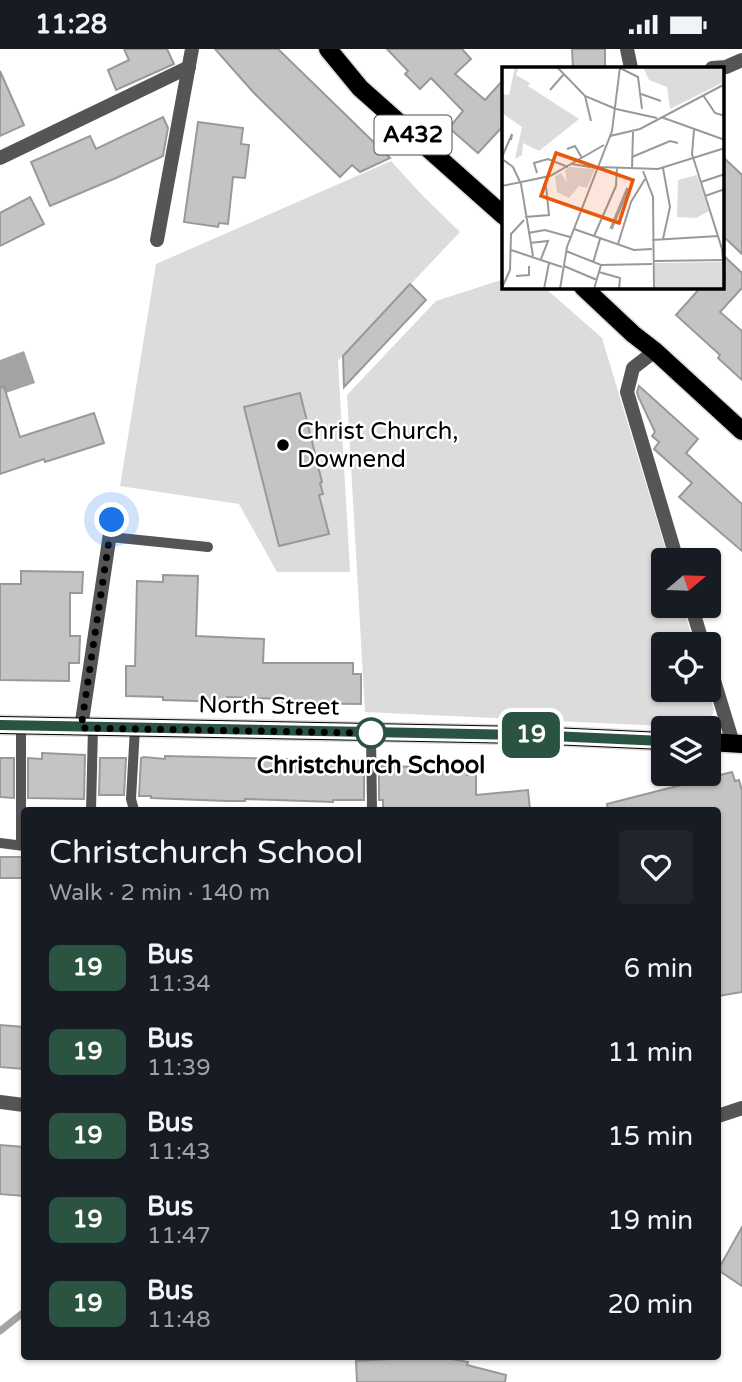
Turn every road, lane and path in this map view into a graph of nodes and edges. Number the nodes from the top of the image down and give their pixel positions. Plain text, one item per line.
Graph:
1 (192, 49) edge
2 (328, 49) edge
3 (627, 49) edge
4 (742, 59) edge
5 (189, 67) junction
6 (631, 67) edge
7 (724, 67) edge
8 (0, 158) edge
9 (502, 214) edge
10 (157, 240) dead end
11 (601, 294) edge
12 (655, 351) junction
13 (742, 431) edge
14 (112, 520) dead end
15 (110, 537) junction
16 (208, 547) dead end
17 (673, 548) edge
18 (721, 698) edge
19 (0, 725) edge
20 (22, 725) junction
21 (87, 728) junction
22 (135, 728) junction
23 (371, 733) junction
24 (651, 740) edge
25 (737, 744) edge
26 (23, 807) edge
27 (91, 807) edge
28 (133, 807) edge
29 (372, 807) edge
30 (0, 843) edge
31 (21, 846) edge
32 (0, 1102) edge
33 (21, 1105) edge
34 (742, 1108) edge
35 (721, 1115) edge

1 - 5 street
2 - 9 main road, A432
3 - 6 street
4 - 7 street
5 - 8 street
5 - 10 street
11 - 12 main road
12 - 13 main road
12 - 17 street
14 - 15 street
15 - 16 lane
15 - 21 street
18 - 25 street
19 - 20 main road, North Street
20 - 21 main road, North Street
20 - 26 lane
21 - 22 main road, North Street
21 - 27 lane
22 - 23 main road, North Street
22 - 28 lane
23 - 24 main road, North Street
23 - 29 lane
30 - 31 lane
32 - 33 street
34 - 35 street

